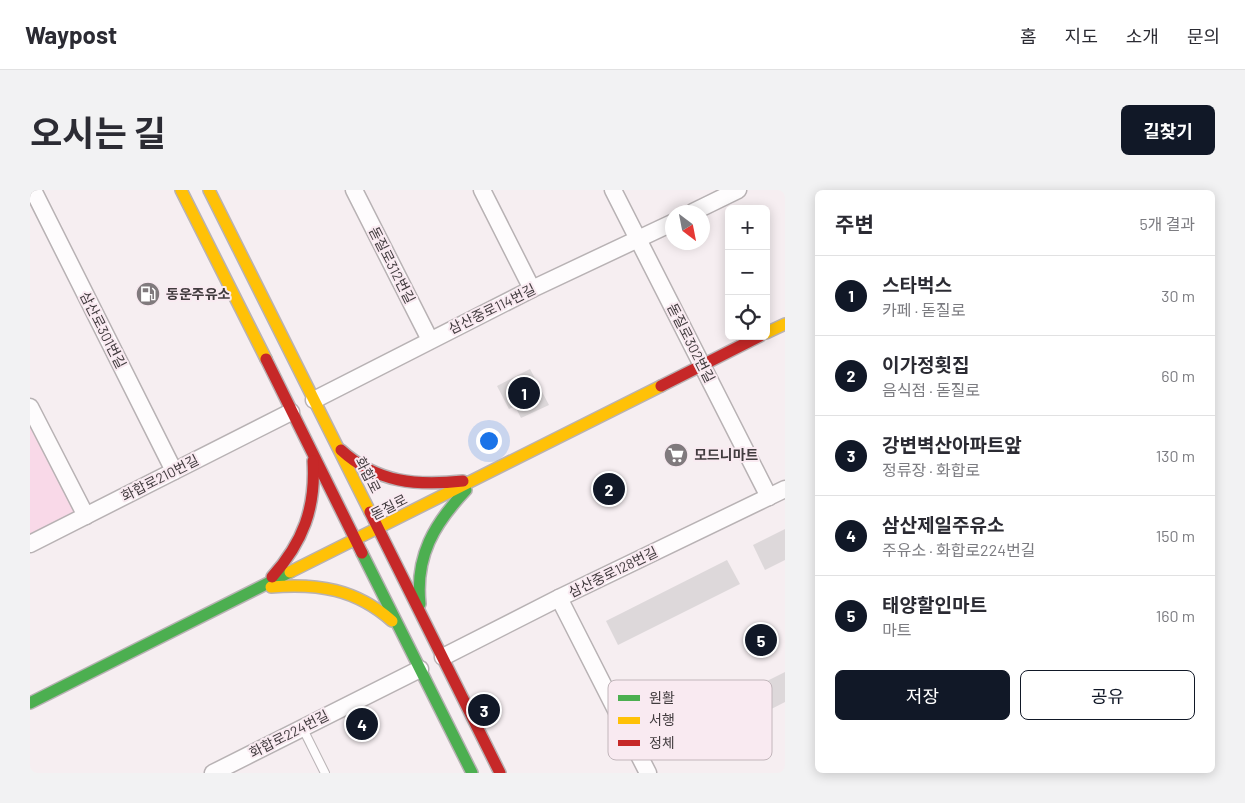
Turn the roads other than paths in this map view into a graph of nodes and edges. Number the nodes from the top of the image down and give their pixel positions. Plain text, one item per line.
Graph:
1 (34, 190) edge
2 (181, 190) edge
3 (209, 190) edge
4 (354, 190) edge
5 (482, 190) edge
6 (613, 190) edge
7 (738, 190) edge
8 (30, 192) edge
9 (707, 205) edge
10 (665, 226) edge
11 (638, 240) junction
12 (532, 289) junction
13 (785, 324) edge
14 (770, 331) edge
15 (430, 340) junction
16 (752, 340) edge
17 (702, 366) junction
18 (314, 400) junction
19 (30, 407) edge
20 (291, 412) junction
21 (335, 443) junction
22 (312, 453) junction
23 (174, 471) junction
24 (481, 477) junction
25 (785, 489) edge
26 (769, 497) junction
27 (86, 516) junction
28 (379, 529) junction
29 (355, 540) junction
30 (30, 544) edge
31 (255, 590) junction
32 (559, 598) junction
33 (422, 615) junction
34 (398, 627) junction
35 (443, 657) junction
36 (420, 669) junction
37 (608, 694) edge
38 (30, 703) edge
39 (302, 727) junction
40 (641, 760) edge
41 (213, 773) edge
42 (325, 773) edge
43 (472, 773) edge
44 (500, 773) edge
45 (648, 773) edge

1 - 8 street
1 - 23 street, 삼산로301번길
2 - 20 main road
3 - 18 main road, 화합로
4 - 15 street, 돋질로312번길
5 - 12 street
6 - 11 street, 돋질로302번길
7 - 9 street
10 - 11 street, 삼산중로114번길
11 - 12 street, 삼산중로114번길
11 - 17 street, 돋질로302번길
12 - 15 street, 삼산중로114번길
13 - 14 main road
15 - 18 street, 삼산중로114번길
16 - 17 main road, 돋질로
17 - 24 main road, 돋질로
17 - 26 street, 돋질로302번길
18 - 21 main road, 화합로
19 - 27 street
20 - 22 main road
20 - 23 street, 화합로210번길
21 - 22 main road
21 - 24 main road
21 - 28 main road, 화합로
22 - 29 main road
22 - 31 main road
23 - 27 street, 화합로210번길
24 - 28 main road, 돋질로
24 - 33 main road
25 - 26 street, 삼산중로128번길
26 - 32 street, 삼산중로128번길
27 - 30 street, 화합로210번길
28 - 29 main road, 돋질로
28 - 33 main road, 화합로
29 - 31 main road, 돋질로
29 - 34 main road
31 - 34 main road
31 - 38 main road, 돋질로
32 - 35 street, 삼산중로128번길
32 - 37 street
33 - 35 main road, 화합로
34 - 36 main road
35 - 36 main road
35 - 44 main road, 화합로
36 - 39 street, 화합로224번길
36 - 43 main road
39 - 41 street, 화합로224번길
39 - 42 lane
40 - 45 street

